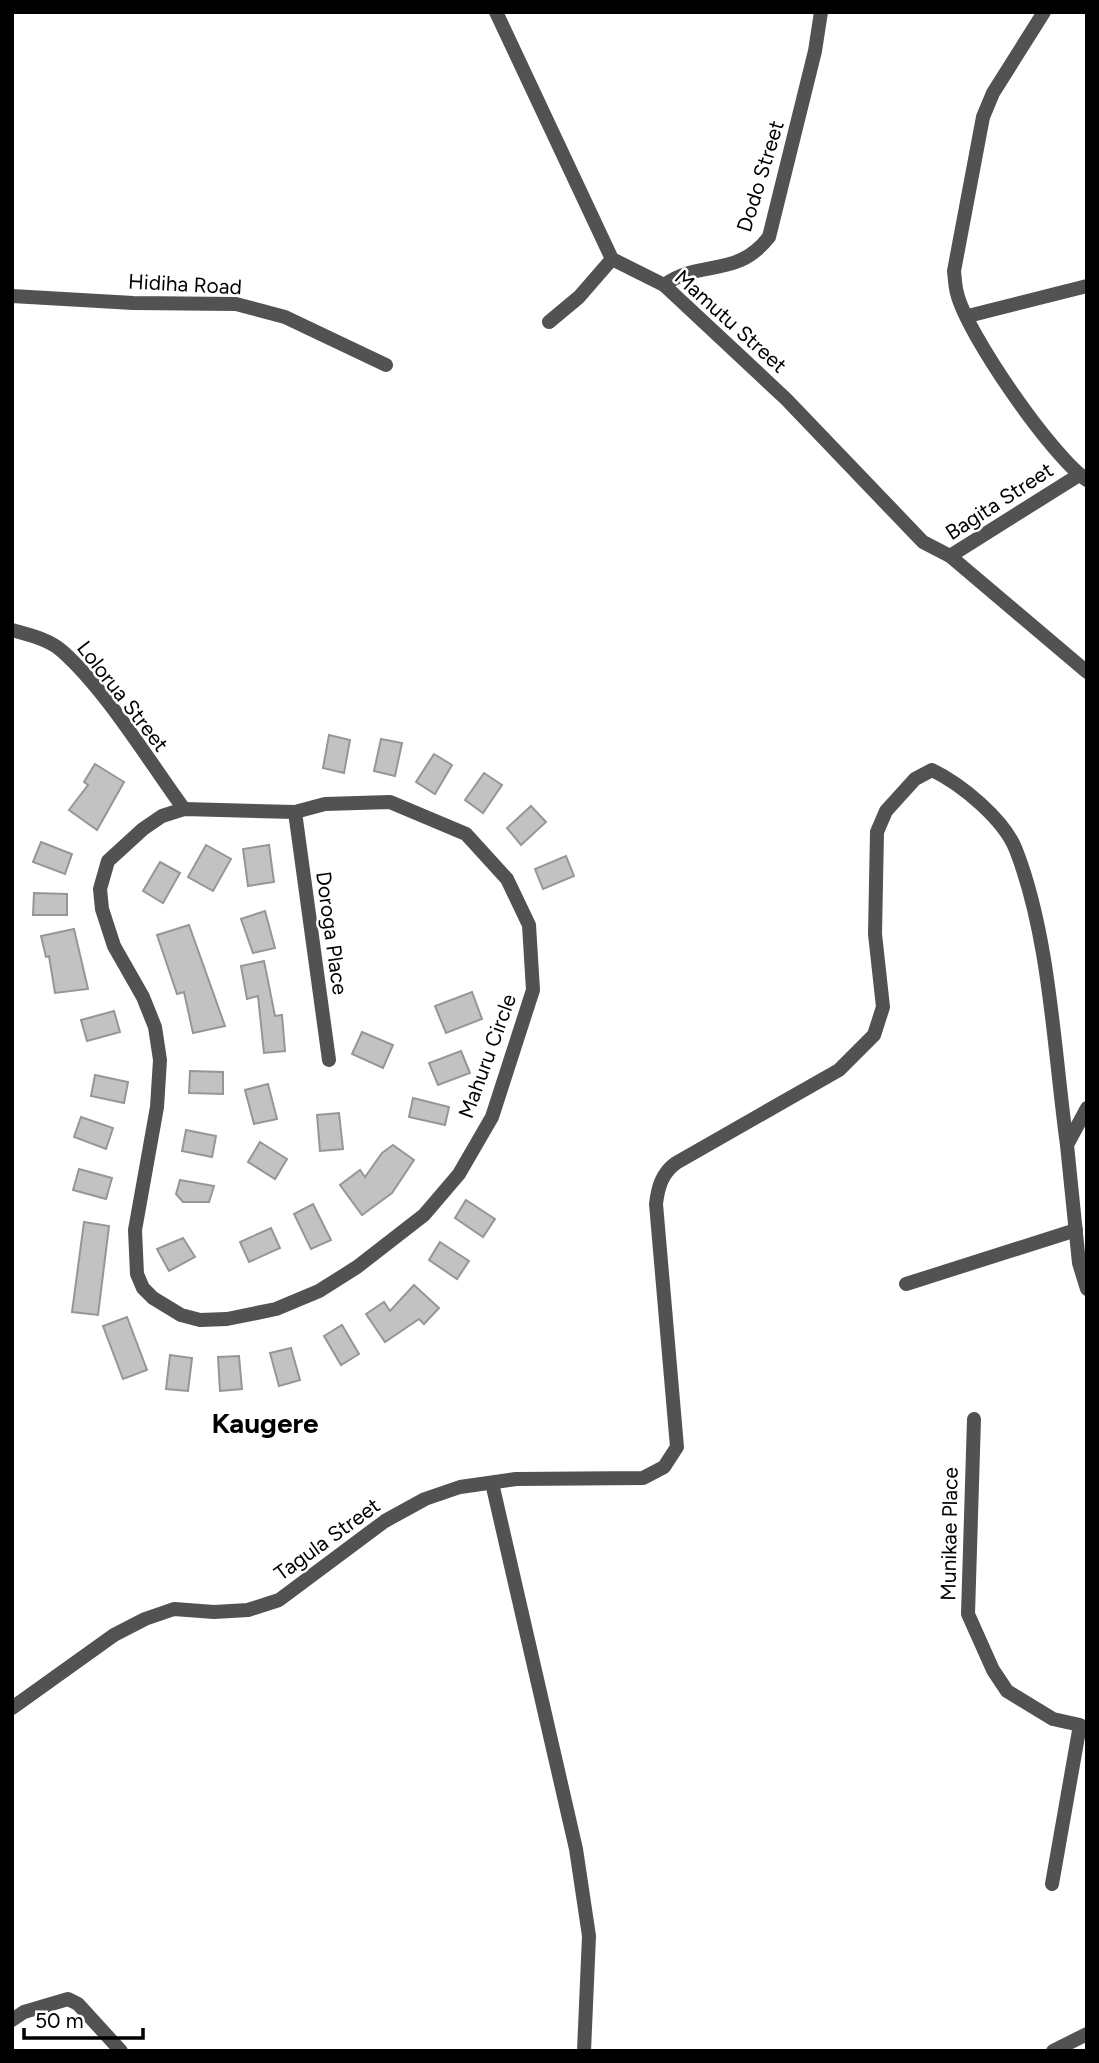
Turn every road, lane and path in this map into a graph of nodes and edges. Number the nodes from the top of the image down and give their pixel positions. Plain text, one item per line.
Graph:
1 (496, 12) edge
2 (821, 12) edge
3 (1044, 12) edge
4 (612, 259) junction
5 (664, 285) junction
6 (1087, 286) edge
7 (12, 296) edge
8 (968, 316) junction
9 (549, 322) dead end
10 (386, 365) dead end
11 (1083, 477) edge
12 (950, 556) junction
13 (12, 630) edge
14 (1087, 672) edge
15 (184, 809) junction
16 (295, 812) junction
17 (329, 1060) dead end
18 (1087, 1108) edge
19 (1067, 1145) junction
20 (1076, 1230) junction
21 (906, 1284) dead end
22 (1087, 1289) edge
23 (974, 1419) dead end
24 (492, 1483) junction
25 (12, 1708) edge
26 (1083, 1725) edge
27 (1052, 1884) dead end
28 (12, 2020) edge
29 (1087, 2034) edge
30 (121, 2051) edge
31 (584, 2051) edge
32 (1053, 2051) edge

1 - 4 street
2 - 5 street, Dodo Street
3 - 8 street
4 - 5 street, Mamutu Street
4 - 9 street
5 - 12 street, Mamutu Street
6 - 8 street
7 - 10 street, Hidiha Road
8 - 11 street
11 - 12 street, Bagita Street
12 - 14 street, Bagita Street
13 - 15 street, Lolorua Street
15 - 16 street, Mahuru Circle
15 - 16 street, Mahuru Circle
16 - 17 street, Doroga Place
18 - 19 street
19 - 20 street
19 - 24 street, Tagula Street
20 - 21 street
20 - 22 street
23 - 26 street, Munikae Place
24 - 25 street, Tagula Street
24 - 31 street
26 - 27 street, Munikae Place
28 - 30 street
29 - 32 street

